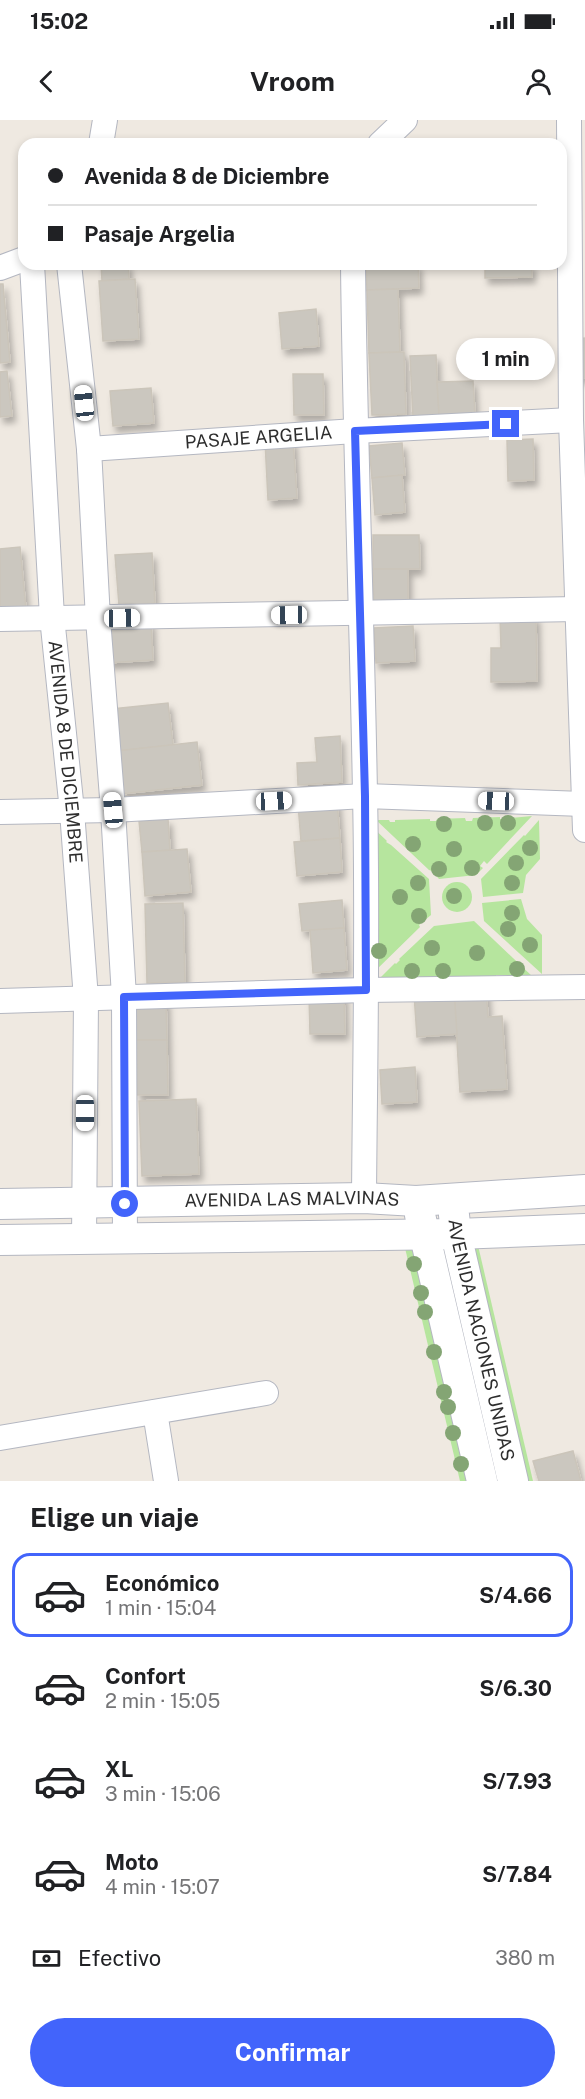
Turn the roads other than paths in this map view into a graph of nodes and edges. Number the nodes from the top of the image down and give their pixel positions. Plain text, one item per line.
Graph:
1 (105, 120) edge
2 (405, 120) edge
3 (569, 120) edge
4 (102, 138) edge
5 (386, 138) edge
6 (572, 214) edge
7 (18, 261) edge
8 (0, 268) edge
9 (32, 270) edge
10 (70, 270) edge
11 (353, 270) edge
12 (571, 420) junction
13 (355, 431) junction
14 (89, 449) junction
15 (581, 560) edge
16 (579, 601) edge
17 (360, 614) junction
18 (52, 617) junction
19 (0, 619) edge
20 (98, 619) junction
21 (365, 796) junction
22 (583, 804) junction
23 (113, 810) junction
24 (72, 811) junction
25 (0, 812) edge
26 (585, 830) edge
27 (585, 987) edge
28 (366, 990) junction
29 (124, 997) junction
30 (86, 999) junction
31 (0, 1001) edge
32 (585, 1190) edge
33 (364, 1198) junction
34 (451, 1198) junction
35 (416, 1201) junction
36 (0, 1204) edge
37 (84, 1204) junction
38 (125, 1204) junction
39 (585, 1229) edge
40 (425, 1234) junction
41 (456, 1234) junction
42 (84, 1239) junction
43 (0, 1240) edge
44 (124, 1240) junction
45 (266, 1393) dead end
46 (155, 1412) junction
47 (0, 1438) edge
48 (166, 1481) edge
49 (482, 1481) edge
50 (513, 1481) edge

1 - 4 street
2 - 5 street
3 - 6 street
6 - 12 street
7 - 8 street
9 - 18 street, AVENIDA 8 DE DICIEMBRE
10 - 14 street
11 - 13 street
12 - 13 street, PASAJE ARGELIA
12 - 15 street
13 - 14 street, PASAJE ARGELIA
13 - 17 street
14 - 20 street
15 - 16 street
16 - 17 street
16 - 22 street
17 - 20 street
17 - 21 street
18 - 19 street
18 - 20 street
18 - 24 street, AVENIDA 8 DE DICIEMBRE
20 - 23 street
21 - 22 street
21 - 23 street
21 - 28 street
22 - 26 street
23 - 24 street
23 - 29 street
24 - 25 street
24 - 30 street, AVENIDA 8 DE DICIEMBRE
27 - 28 street
28 - 29 street
28 - 33 street
29 - 30 street
29 - 38 street
30 - 31 street
30 - 37 street, AVENIDA 8 DE DICIEMBRE
32 - 34 street, AVENIDA LAS MALVINAS
33 - 35 street, AVENIDA LAS MALVINAS
33 - 38 street, AVENIDA LAS MALVINAS
34 - 35 street, AVENIDA LAS MALVINAS
34 - 41 street, AVENIDA NACIONES UNIDAS
35 - 40 street, AVENIDA NACIONES UNIDAS
36 - 37 street, AVENIDA LAS MALVINAS
37 - 38 street, AVENIDA LAS MALVINAS
37 - 42 street, AVENIDA 8 DE DICIEMBRE
38 - 44 street
39 - 41 street, AVENIDA LAS MALVINAS
40 - 41 street, AVENIDA LAS MALVINAS
40 - 44 street, AVENIDA LAS MALVINAS
40 - 49 street, AVENIDA NACIONES UNIDAS
41 - 50 street, AVENIDA NACIONES UNIDAS
42 - 43 street, AVENIDA LAS MALVINAS
42 - 44 street, AVENIDA LAS MALVINAS
45 - 46 street
46 - 47 street
46 - 48 street

